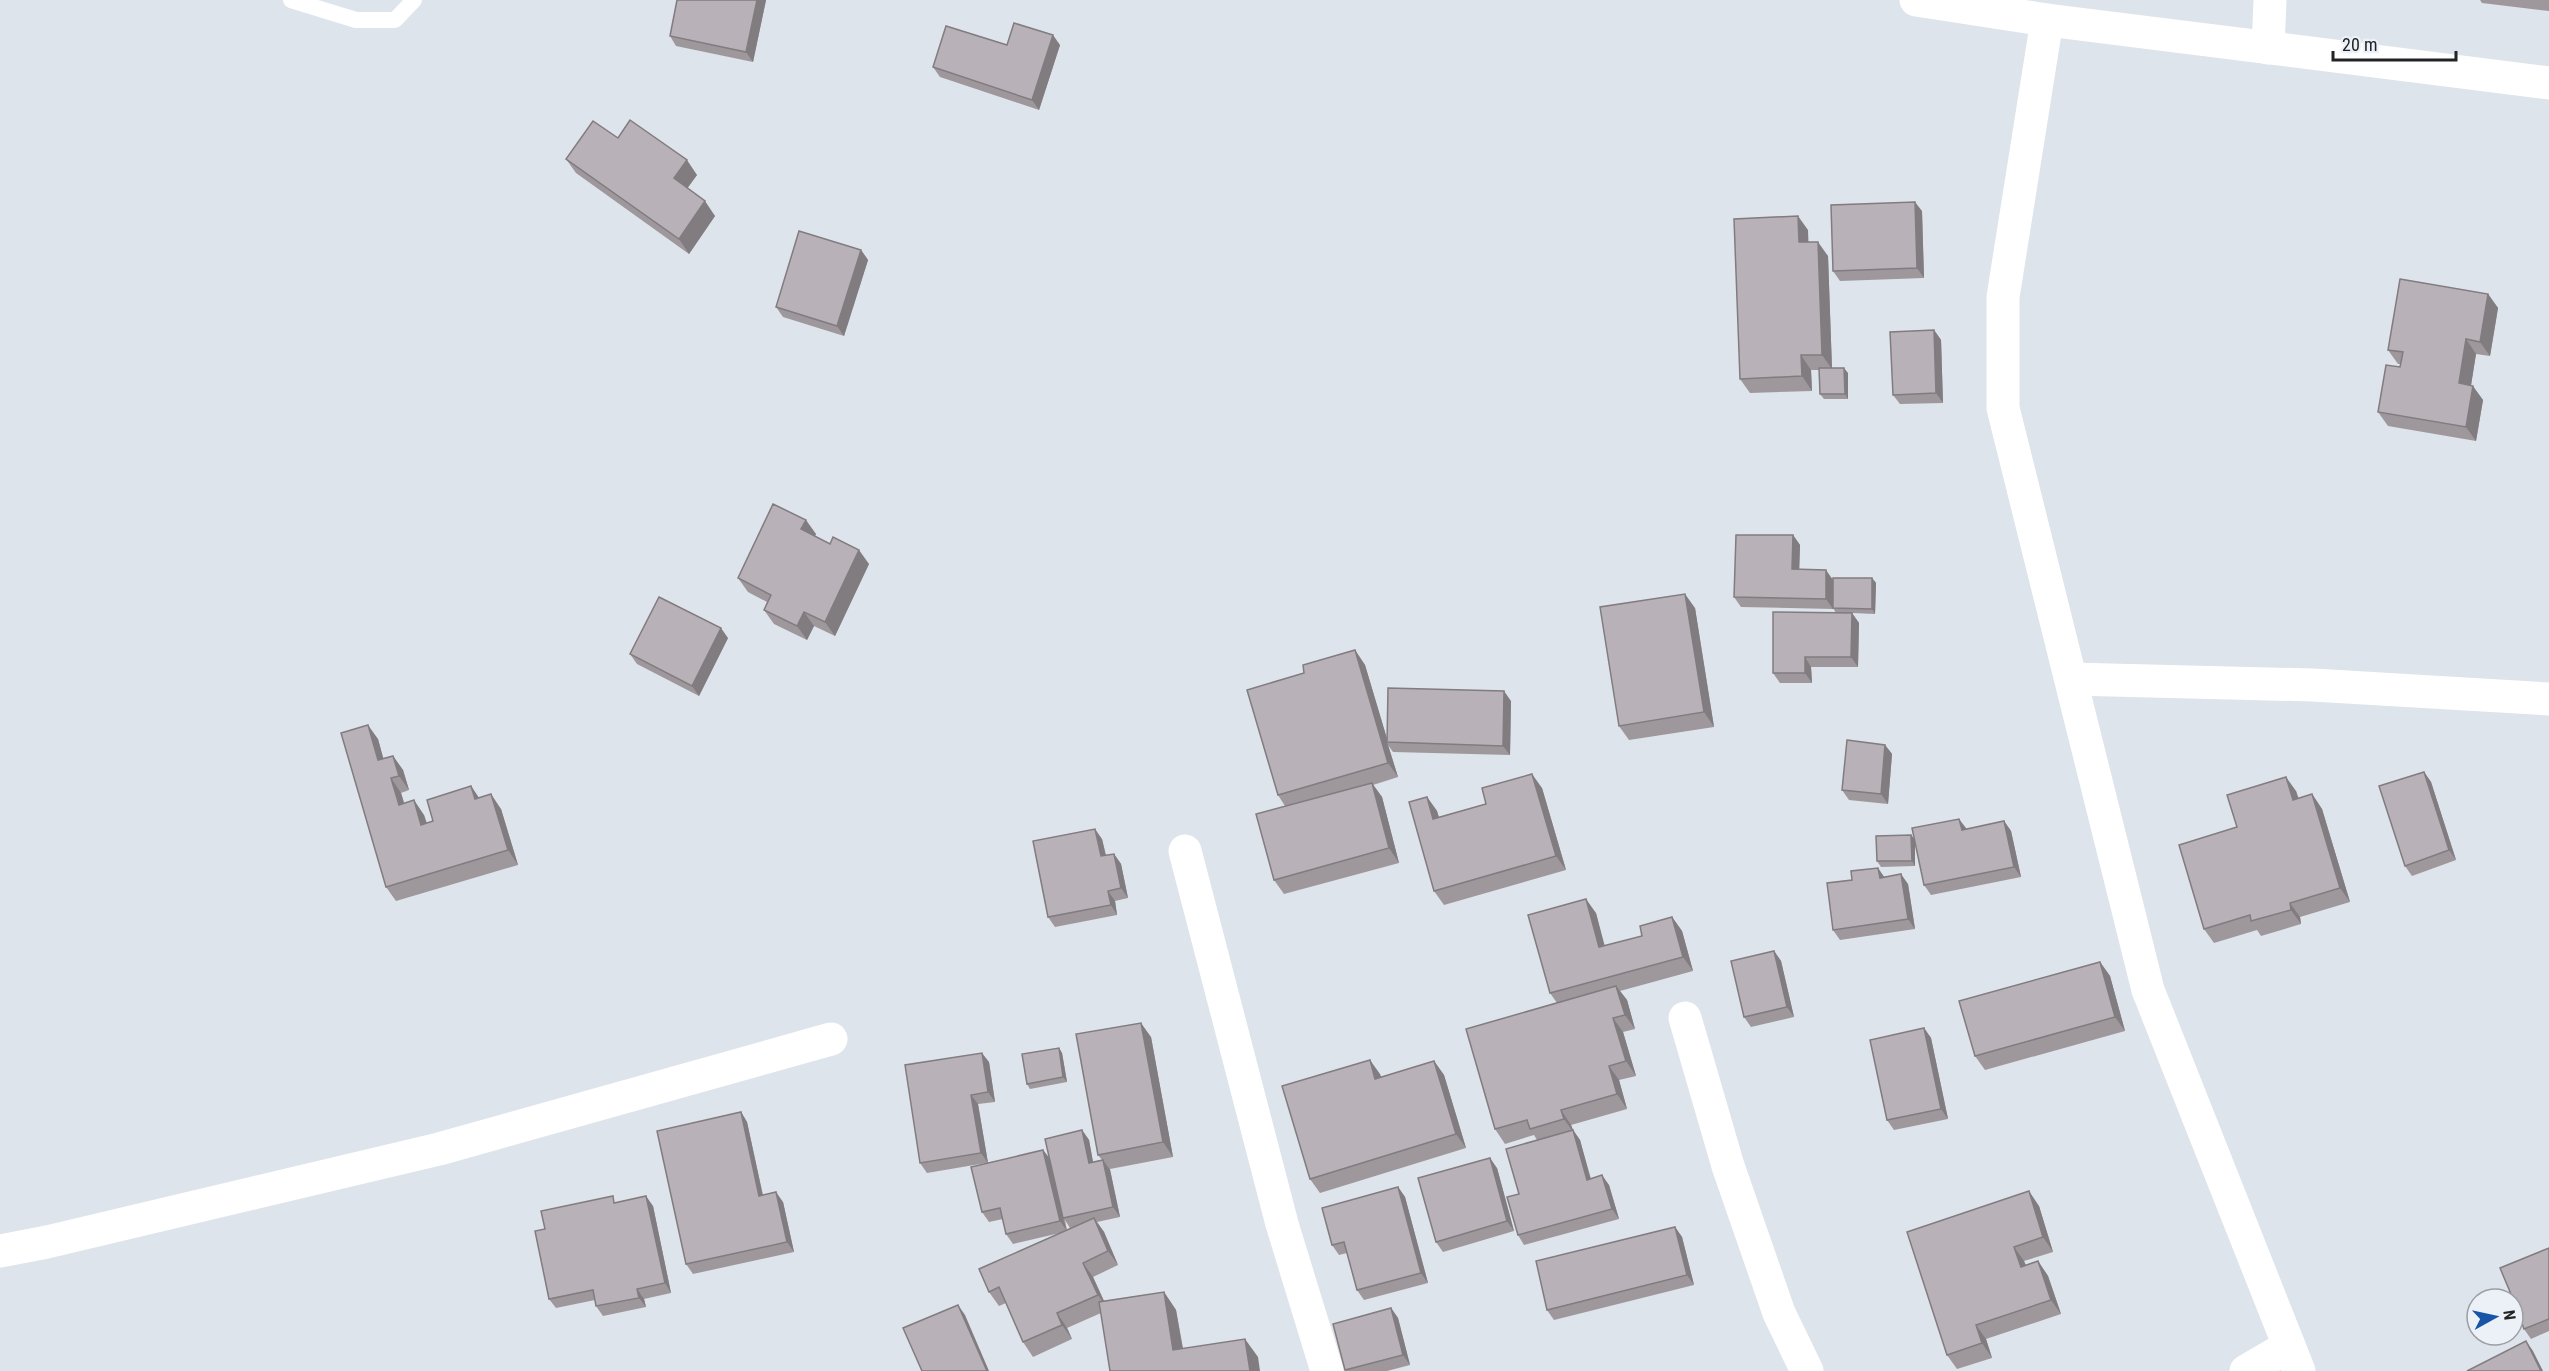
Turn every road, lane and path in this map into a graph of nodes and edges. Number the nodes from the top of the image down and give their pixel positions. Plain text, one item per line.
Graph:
1 (291, 0) edge
2 (414, 0) edge
3 (1916, 0) edge
4 (2270, 0) edge
5 (2047, 20) junction
6 (2268, 48) junction
7 (2549, 82) edge
8 (2071, 679) junction
9 (2549, 699) edge
10 (1185, 851) dead end
11 (1685, 1018) dead end
12 (831, 1039) dead end
13 (0, 1251) edge
14 (2294, 1358) edge
15 (1327, 1371) edge
16 (1807, 1371) edge
17 (2246, 1371) edge

1 - 2 lane
3 - 5 street
4 - 6 street
5 - 6 street
5 - 8 street
6 - 7 street
8 - 9 street
8 - 14 street
10 - 15 street
11 - 16 street
12 - 13 street
14 - 17 street

